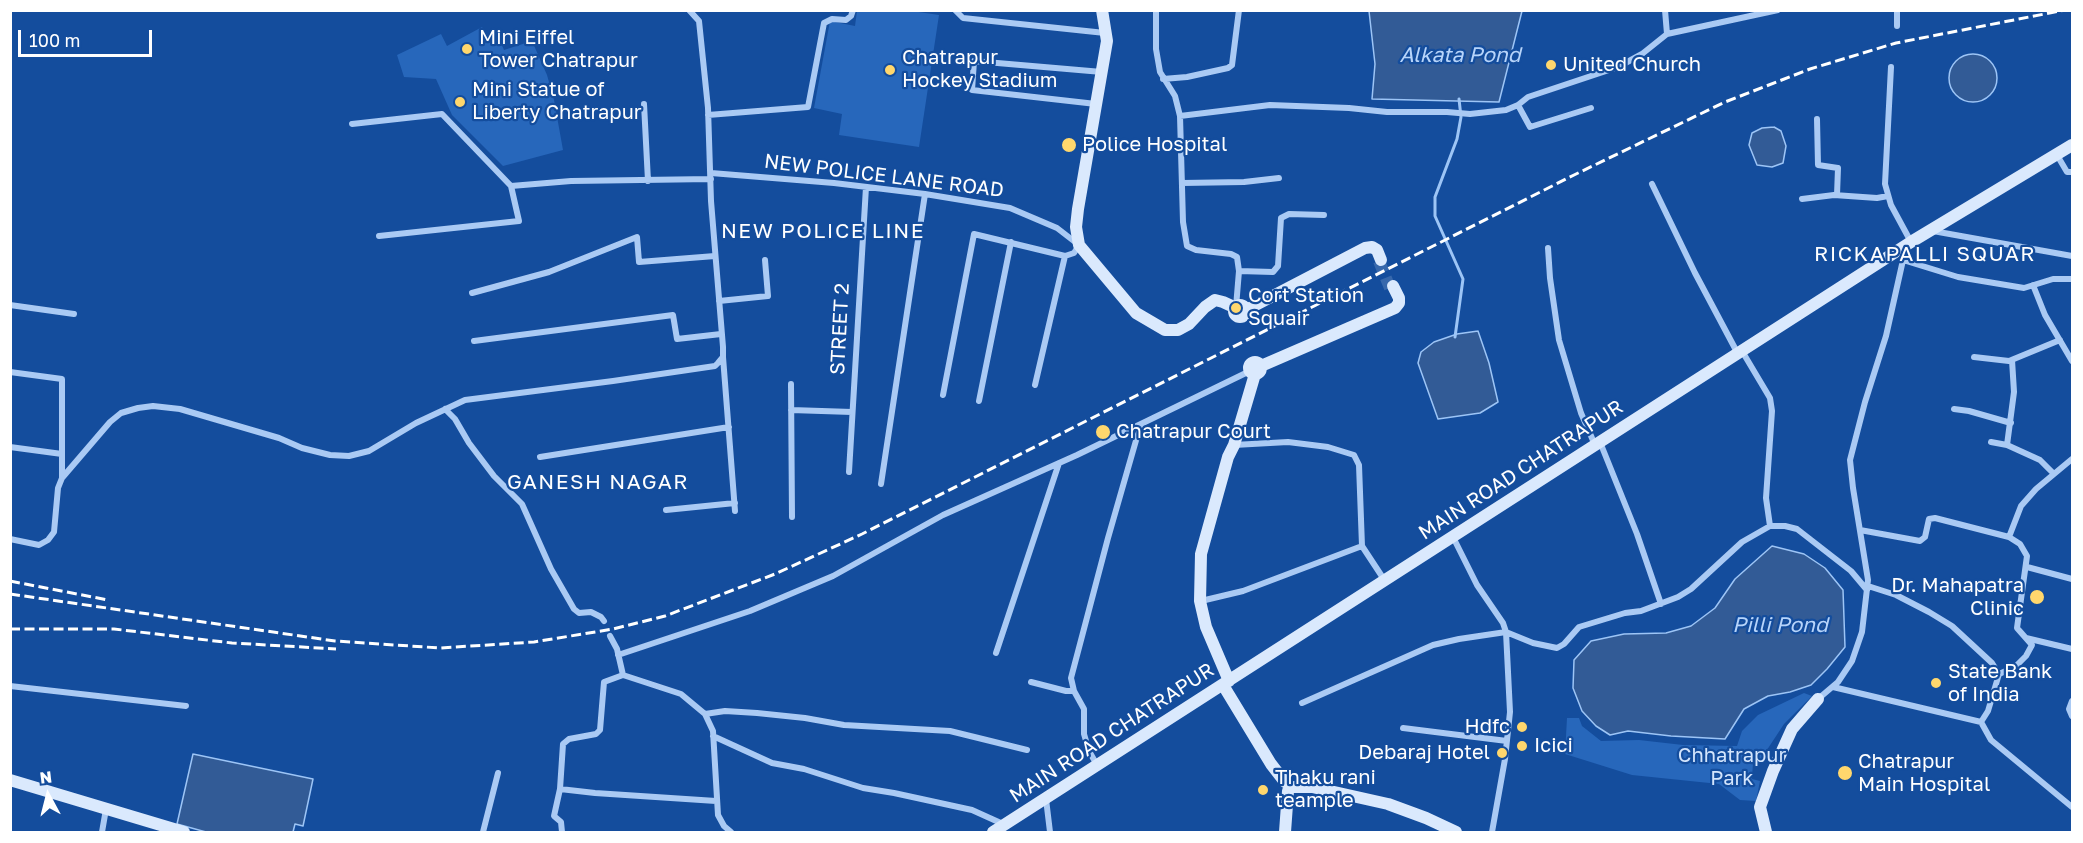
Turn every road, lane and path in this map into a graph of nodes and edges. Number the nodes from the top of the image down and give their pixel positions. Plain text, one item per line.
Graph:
1 (689, 10) edge
2 (853, 10) edge
3 (955, 10) edge
4 (1102, 10) edge
5 (1156, 10) edge
6 (1239, 10) edge
7 (1665, 10) edge
8 (1778, 10) edge
9 (1897, 10) edge
10 (1898, 26) dead end
11 (1106, 33) junction
12 (1667, 34) junction
13 (1892, 67) dead end
14 (1102, 72) junction
15 (1163, 79) junction
16 (644, 104) dead end
17 (1097, 104) junction
18 (1518, 105) junction
19 (1591, 108) dead end
20 (708, 115) junction
21 (1180, 116) junction
22 (1817, 119) dead end
23 (352, 124) dead end
24 (2073, 145) edge
25 (2057, 155) junction
26 (2073, 172) edge
27 (711, 176) junction
28 (1279, 178) dead end
29 (648, 181) junction
30 (1182, 183) junction
31 (1652, 184) dead end
32 (512, 186) junction
33 (866, 187) junction
34 (925, 194) junction
35 (1837, 195) junction
36 (1888, 196) junction
37 (1802, 199) dead end
38 (1324, 215) dead end
39 (1932, 231) junction
40 (380, 236) dead end
41 (1011, 242) junction
42 (1079, 245) junction
43 (1548, 248) dead end
44 (1905, 250) junction
45 (715, 256) junction
46 (1065, 256) junction
47 (2073, 256) edge
48 (765, 260) dead end
49 (1380, 261) tunnel mouth
50 (1239, 271) junction
51 (2073, 279) edge
52 (2033, 285) junction
53 (1392, 287) tunnel mouth
54 (472, 293) dead end
55 (719, 301) junction
56 (10, 305) edge
57 (1242, 310) junction
58 (74, 314) dead end
59 (722, 334) junction
60 (2060, 339) junction
61 (474, 341) dead end
62 (1740, 352) junction
63 (723, 357) junction
64 (1974, 357) dead end
65 (2012, 360) junction
66 (2073, 361) edge
67 (1256, 369) junction
68 (10, 372) edge
69 (790, 384) dead end
70 (1035, 385) dead end
71 (944, 395) dead end
72 (979, 401) dead end
73 (445, 409) junction
74 (1954, 409) dead end
75 (791, 410) junction
76 (852, 412) junction
77 (1143, 422) junction
78 (2011, 423) junction
79 (729, 428) junction
80 (1991, 442) dead end
81 (1598, 444) junction
82 (1234, 445) junction
83 (2007, 445) junction
84 (10, 447) edge
85 (62, 454) junction
86 (540, 457) dead end
87 (2073, 459) edge
88 (1059, 463) junction
89 (849, 472) dead end
90 (2054, 474) junction
91 (62, 478) junction
92 (881, 484) dead end
93 (735, 503) junction
94 (666, 510) dead end
95 (735, 511) dead end
96 (792, 517) dead end
97 (1770, 526) junction
98 (1860, 530) junction
99 (1453, 537) junction
100 (2009, 537) junction
101 (10, 539) edge
102 (1362, 546) junction
103 (2027, 567) junction
104 (2073, 579) edge
105 (1385, 581) junction
106 (1868, 585) junction
107 (1200, 602) junction
108 (1660, 604) junction
109 (603, 621) dead end
110 (1506, 632) junction
111 (610, 636) dead end
112 (2025, 637) junction
113 (2073, 649) edge
114 (996, 653) dead end
115 (618, 655) junction
116 (1999, 674) junction
117 (623, 675) junction
118 (1031, 682) dead end
119 (1226, 683) junction
120 (10, 686) edge
121 (1833, 687) junction
122 (1074, 691) junction
123 (1818, 699) joint
124 (2073, 701) edge
125 (1302, 703) dead end
126 (186, 706) dead end
127 (705, 714) junction
128 (2073, 716) edge
129 (1981, 722) junction
130 (1403, 728) dead end
131 (713, 736) junction
132 (1507, 741) junction
133 (1027, 750) dead end
134 (1097, 765) junction
135 (498, 773) dead end
136 (10, 780) edge
137 (1289, 787) junction
138 (560, 789) junction
139 (1046, 798) junction
140 (716, 801) junction
141 (2073, 807) edge
142 (106, 809) junction
143 (1005, 825) junction
144 (1763, 829) edge
145 (102, 832) edge
146 (182, 832) edge
147 (483, 832) edge
148 (562, 832) edge
149 (731, 832) edge
150 (993, 832) edge
151 (1050, 832) edge
152 (1286, 832) edge
153 (1456, 832) edge
154 (1492, 832) edge

1 - 20 street
2 - 20 street
3 - 11 street
4 - 11 street
5 - 15 street
6 - 15 street
7 - 12 street
8 - 12 street
9 - 10 street
11 - 14 street
12 - 18 street
13 - 36 street
14 - 17 street
14 - 17 street
15 - 21 street
16 - 29 street
17 - 42 street
18 - 19 street
18 - 21 street
20 - 27 street
21 - 30 street
22 - 35 street
23 - 32 street
24 - 25 street, MAIN ROAD CHATRAPUR
25 - 26 street
25 - 39 street, MAIN ROAD CHATRAPUR
27 - 29 street, NEW POLICE LANE ROAD
27 - 33 street, NEW POLICE LANE ROAD
27 - 45 street
28 - 30 street
29 - 32 street, NEW POLICE LANE ROAD
30 - 50 street
31 - 62 street
32 - 40 street
33 - 34 street, NEW POLICE LANE ROAD
33 - 76 street, STREET 2
34 - 42 street, NEW POLICE LANE ROAD
34 - 92 street
35 - 36 street
35 - 37 street
36 - 44 street
38 - 50 street
39 - 44 street, MAIN ROAD CHATRAPUR
39 - 47 street
41 - 46 street
41 - 71 street
41 - 72 street
42 - 46 street
42 - 57 street
43 - 81 street
44 - 52 street
44 - 62 street, MAIN ROAD CHATRAPUR
44 - 98 street
45 - 54 street
45 - 55 street
46 - 70 street
48 - 55 street
49 - 57 street
50 - 57 street
51 - 52 street
52 - 60 street
53 - 67 street
55 - 59 street
56 - 58 street
59 - 61 street
59 - 63 street
60 - 65 street
60 - 66 street
62 - 81 street, MAIN ROAD CHATRAPUR
62 - 97 street
63 - 73 street
63 - 79 street
64 - 65 street
65 - 78 street
67 - 77 street
67 - 82 street
68 - 85 street
69 - 75 street
73 - 91 street
73 - 109 street
74 - 78 street
75 - 76 street
75 - 96 street
76 - 89 street, STREET 2
77 - 88 street
77 - 122 street
78 - 83 street
79 - 86 street
79 - 93 street
80 - 83 street
81 - 99 street, MAIN ROAD CHATRAPUR
81 - 108 street
82 - 102 street
82 - 107 street
83 - 90 street
84 - 85 street
85 - 91 street
87 - 90 street
88 - 114 street
88 - 115 street
90 - 100 street
91 - 101 street
93 - 94 street
93 - 95 street
97 - 106 street
97 - 108 street
98 - 100 street
98 - 106 street
99 - 105 street, MAIN ROAD CHATRAPUR
99 - 110 street
100 - 103 street
102 - 105 street
102 - 107 street
103 - 104 street
103 - 112 street
105 - 119 street, MAIN ROAD CHATRAPUR
106 - 116 street
106 - 121 street
107 - 119 street
108 - 110 street
110 - 125 street
110 - 132 street
111 - 115 street
112 - 113 street
112 - 116 street
115 - 117 street
116 - 129 street
117 - 127 street
117 - 138 street
118 - 122 street
119 - 134 street, MAIN ROAD CHATRAPUR
119 - 137 street
120 - 126 street
121 - 123 street
121 - 129 street
122 - 134 street
123 - 144 street
124 - 128 street
127 - 131 street
127 - 133 street
129 - 141 street
130 - 132 street
131 - 140 street
131 - 143 street
132 - 154 street
134 - 139 street, MAIN ROAD CHATRAPUR
135 - 147 street
136 - 142 street
137 - 152 street
137 - 153 street
138 - 140 street
138 - 148 street
139 - 143 street, MAIN ROAD CHATRAPUR
139 - 151 street
140 - 149 street
142 - 145 street
142 - 146 street
143 - 150 street, MAIN ROAD CHATRAPUR

